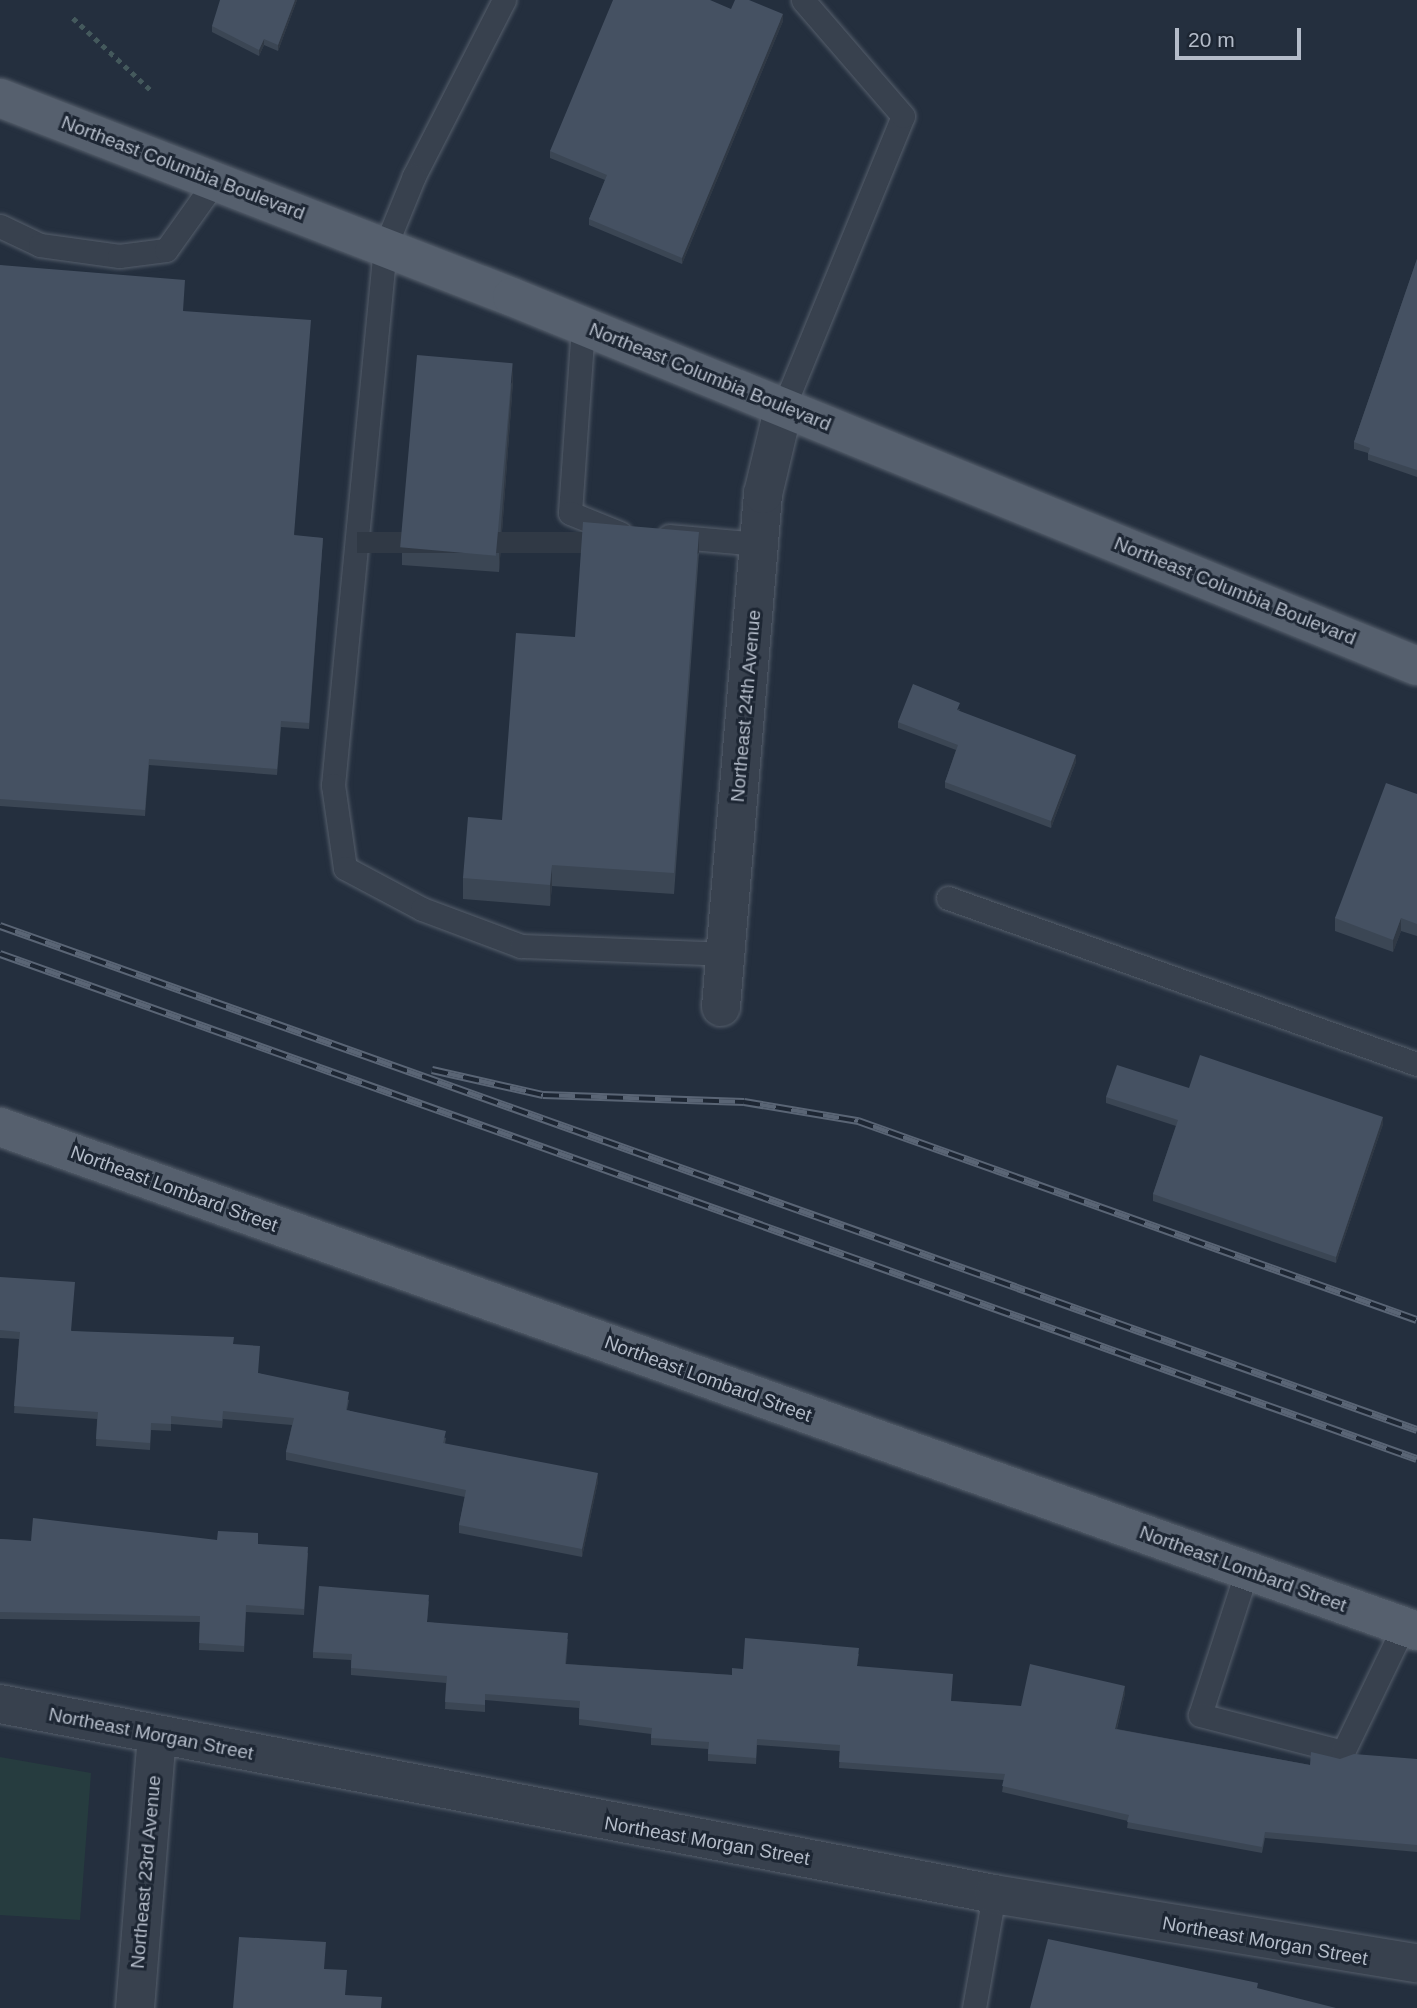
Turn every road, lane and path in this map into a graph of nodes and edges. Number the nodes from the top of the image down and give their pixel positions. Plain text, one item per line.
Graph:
1 (504, 0) edge
2 (803, 0) edge
3 (74, 18) dead end
4 (153, 92) dead end
5 (0, 98) edge
6 (216, 180) junction
7 (0, 226) edge
8 (385, 247) junction
9 (583, 326) junction
10 (784, 406) junction
11 (759, 544) junction
12 (1416, 661) edge
13 (948, 898) dead end
14 (725, 954) junction
15 (721, 1007) dead end
16 (1417, 1064) edge
17 (0, 1127) edge
18 (1247, 1570) junction
19 (1411, 1628) edge
20 (0, 1704) edge
21 (157, 1735) junction
22 (994, 1894) junction
23 (1417, 1963) edge
24 (135, 2008) edge
25 (974, 2008) edge

1 - 8 lane
2 - 10 lane
3 - 4 path
5 - 6 main road, Northeast Columbia Boulevard
6 - 7 lane
6 - 8 main road, Northeast Columbia Boulevard
8 - 9 main road, Northeast Columbia Boulevard
8 - 14 lane
9 - 10 main road, Northeast Columbia Boulevard
9 - 11 lane
10 - 11 street, Northeast 24th Avenue
10 - 12 main road, Northeast Columbia Boulevard
11 - 14 street, Northeast 24th Avenue
13 - 16 lane
14 - 15 street, Northeast 24th Avenue
17 - 18 main road, Northeast Lombard Street
18 - 19 main road, Northeast Lombard Street
18 - 19 lane
20 - 21 street, Northeast Morgan Street
21 - 22 street, Northeast Morgan Street
21 - 24 street, Northeast 23rd Avenue
22 - 23 street, Northeast Morgan Street
22 - 25 lane

